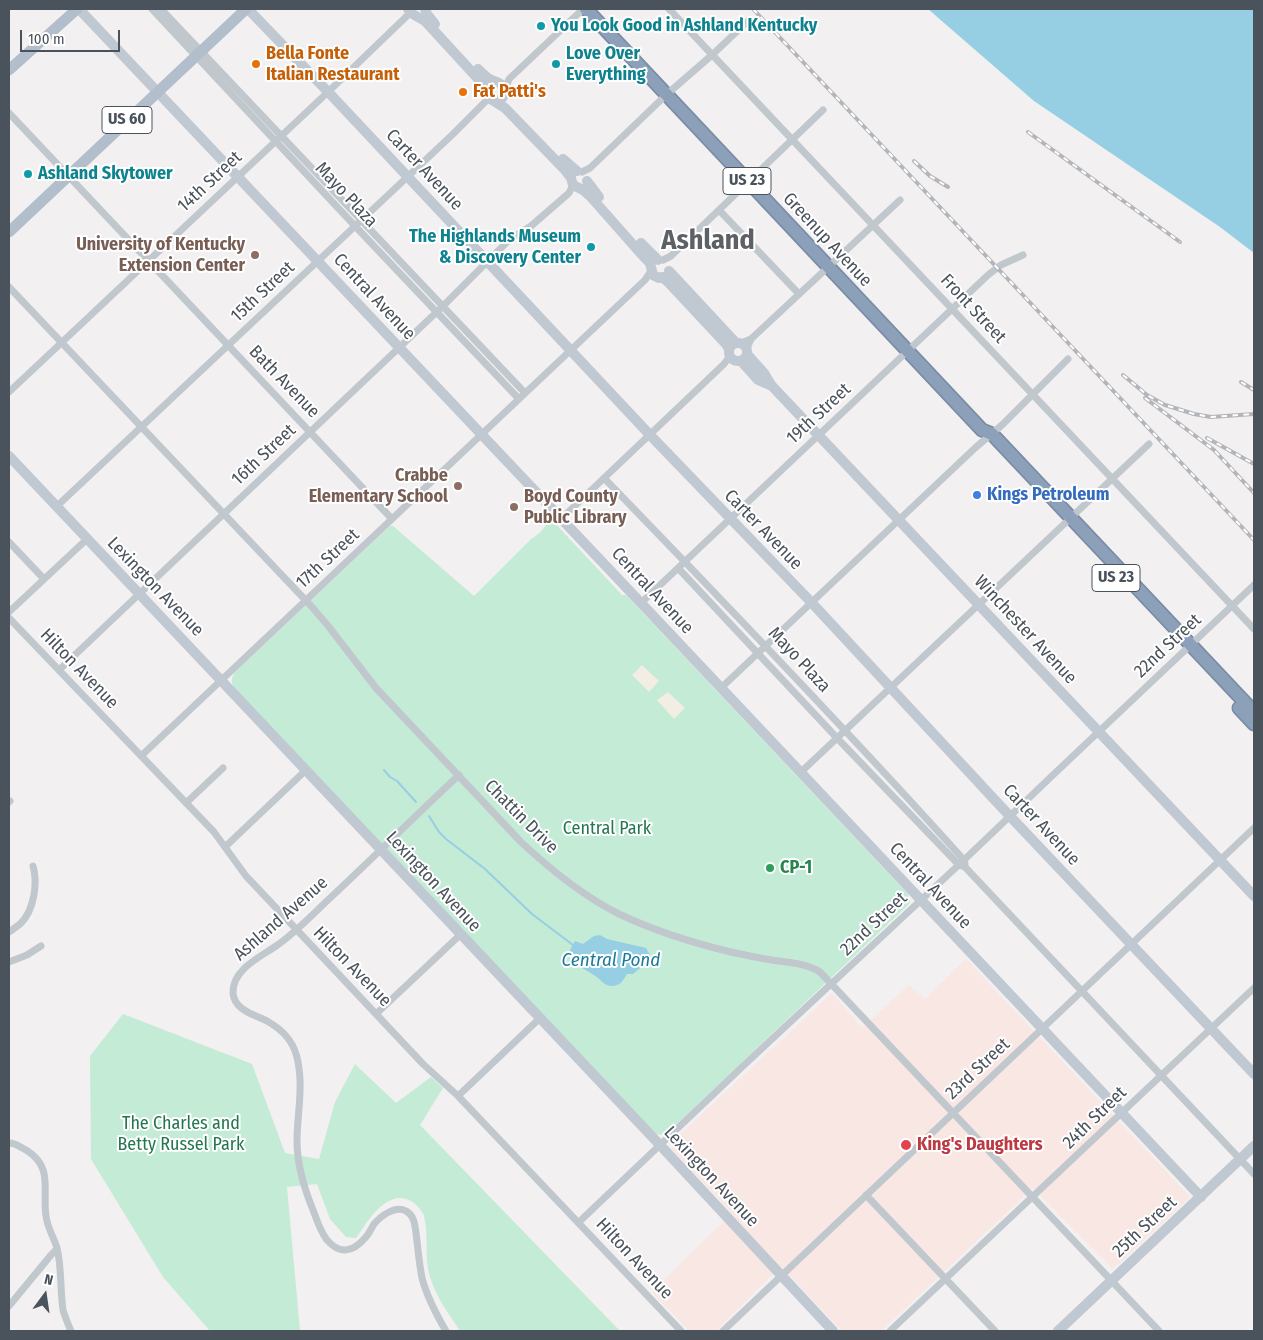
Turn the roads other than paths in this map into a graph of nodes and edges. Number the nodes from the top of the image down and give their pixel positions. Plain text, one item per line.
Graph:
1 (78, 9) edge
2 (152, 9) edge
3 (161, 9) edge
4 (247, 9) edge
5 (584, 9) edge
6 (669, 9) edge
7 (416, 11) edge
8 (749, 20) dead end
9 (198, 53) junction
10 (712, 55) junction
11 (9, 70) edge
12 (501, 87) junction
13 (158, 92) junction
14 (328, 92) junction
15 (666, 95) junction
16 (490, 97) junction
17 (823, 110) dead end
18 (9, 113) edge
19 (278, 138) junction
20 (793, 140) junction
21 (68, 176) junction
22 (238, 176) junction
23 (408, 176) junction
24 (581, 177) junction
25 (749, 182) junction
26 (900, 200) dead end
27 (719, 210) junction
28 (361, 220) junction
29 (873, 225) junction
30 (355, 226) junction
31 (9, 232) edge
32 (1023, 255) dead end
33 (148, 261) junction
34 (317, 261) junction
35 (488, 261) junction
36 (828, 266) junction
37 (661, 267) junction
38 (9, 287) edge
39 (799, 294) junction
40 (442, 306) junction
41 (952, 309) junction
42 (436, 312) junction
43 (61, 342) junction
44 (228, 345) junction
45 (399, 348) junction
46 (571, 350) junction
47 (908, 351) junction
48 (738, 352) junction
49 (1068, 359) dead end
50 (9, 392) edge
51 (525, 393) junction
52 (1033, 395) junction
53 (519, 399) junction
54 (141, 427) junction
55 (310, 432) junction
56 (481, 434) junction
57 (986, 434) junction
58 (650, 435) junction
59 (819, 435) junction
60 (1149, 444) dead end
61 (9, 456) edge
62 (604, 478) junction
63 (1113, 480) junction
64 (56, 507) junction
65 (223, 514) junction
66 (392, 519) junction
67 (561, 519) junction
68 (731, 519) junction
69 (899, 520) junction
70 (1068, 521) junction
71 (87, 539) junction
72 (9, 542) edge
73 (685, 562) junction
74 (678, 568) junction
75 (44, 579) junction
76 (1254, 585) edge
77 (138, 594) junction
78 (305, 601) junction
79 (810, 602) junction
80 (641, 603) junction
81 (979, 605) junction
82 (1232, 606) junction
83 (9, 612) edge
84 (9, 618) edge
85 (1254, 629) edge
86 (765, 646) junction
87 (1188, 648) junction
88 (758, 653) junction
89 (59, 670) junction
90 (222, 680) junction
91 (721, 688) junction
92 (891, 688) junction
93 (1254, 712) edge
94 (1254, 724) edge
95 (845, 731) junction
96 (1099, 732) junction
97 (837, 738) junction
98 (141, 756) junction
99 (223, 768) dead end
100 (306, 770) junction
101 (801, 772) junction
102 (458, 775) junction
103 (186, 803) junction
104 (1010, 816) junction
105 (1254, 828) edge
106 (225, 847) junction
107 (380, 850) junction
108 (1221, 860) junction
109 (963, 864) junction
110 (33, 866) dead end
111 (1254, 896) edge
112 (920, 900) junction
113 (296, 929) junction
114 (9, 932) edge
115 (460, 935) junction
116 (1132, 944) junction
117 (41, 946) dead end
118 (9, 962) edge
119 (832, 984) junction
120 (1254, 988) edge
121 (1083, 991) junction
122 (376, 1014) junction
123 (540, 1019) junction
124 (1211, 1028) junction
125 (1042, 1029) junction
126 (1254, 1074) edge
127 (1162, 1076) junction
128 (458, 1096) junction
129 (953, 1113) junction
130 (1122, 1113) junction
131 (9, 1142) edge
132 (660, 1145) junction
133 (1254, 1146) edge
134 (1241, 1159) junction
135 (1254, 1174) edge
136 (866, 1195) junction
137 (1032, 1197) junction
138 (1201, 1197) junction
139 (579, 1222) junction
140 (57, 1249) junction
141 (781, 1276) junction
142 (946, 1279) junction
143 (1111, 1281) junction
144 (9, 1306) edge
145 (71, 1331) edge
146 (446, 1331) edge
147 (681, 1331) edge
148 (723, 1331) edge
149 (833, 1331) edge
150 (890, 1331) edge
151 (995, 1331) edge
152 (1058, 1331) edge
153 (1159, 1331) edge

1 - 11 main road
1 - 13 street, Central Avenue
2 - 9 street, Mayo Plaza
3 - 9 street, Mayo Plaza
4 - 9 main road, US 60
4 - 14 street, Carter Avenue
5 - 12 street
5 - 15 highway, Greenup Avenue / US 23
6 - 10 street, Front Street
7 - 12 street, Winchester Avenue
7 - 14 street, 14th Street
7 - 16 street, Winchester Avenue
8 - 10 street
9 - 13 main road, US 60
9 - 19 street, Mayo Plaza
10 - 15 street
10 - 20 street, Front Street
12 - 16 street
12 - 16 street
12 - 24 street, Winchester Avenue
13 - 21 main road, US 60
13 - 22 street, Central Avenue
14 - 19 street, 14th Street
14 - 23 street, Carter Avenue
15 - 24 street
15 - 25 highway, Greenup Avenue / US 23
16 - 23 street, 15th Street
16 - 24 street, Winchester Avenue
17 - 20 street, 17th Street
18 - 21 street, Bath Avenue
19 - 22 street, 14th Street
19 - 28 street, Mayo Plaza
19 - 30 street, Mayo Plaza
20 - 25 street, 17th Street
20 - 29 street, Front Street
21 - 31 main road, US 60
21 - 33 street, Bath Avenue
22 - 33 street, 14th Street
22 - 34 street, Central Avenue
23 - 28 street, 15th Street
23 - 35 street, Carter Avenue
24 - 35 street, 16th Street
24 - 37 street, Winchester Avenue
25 - 27 street, 17th Street
25 - 36 highway, Greenup Avenue / US 23
26 - 29 street
27 - 37 street, 17th Street
27 - 39 street
28 - 30 street, 15th Street
28 - 40 street, Mayo Plaza
29 - 36 street
29 - 41 street, Front Street
30 - 34 street, 15th Street
30 - 42 street, Mayo Plaza
32 - 41 street, 19th Street
33 - 43 street, 14th Street
33 - 44 street, Bath Avenue
34 - 44 street, 15th Street
34 - 45 street, Central Avenue
35 - 40 street, 16th Street
35 - 46 street, Carter Avenue
36 - 39 street
36 - 47 highway, Greenup Avenue / US 23
37 - 46 street, 17th Street
37 - 48 street, Winchester Avenue
38 - 43 street, Chattin Drive
39 - 48 street
40 - 42 street, 16th Street
40 - 51 street, Mayo Plaza
41 - 47 street, 19th Street
41 - 52 street, Front Street
42 - 45 street, 16th Street
42 - 53 street, Mayo Plaza
43 - 50 street, 14th Street
43 - 54 street, Chattin Drive
44 - 54 street, 15th Street
44 - 55 street, Bath Avenue
45 - 55 street, 16th Street
45 - 56 street, Central Avenue
46 - 51 street, 17th Street
46 - 58 street, Carter Avenue
47 - 57 highway, Greenup Avenue / US 23
47 - 59 street, 19th Street
48 - 58 street
48 - 59 street, Winchester Avenue
49 - 52 street
51 - 53 street, 17th Street
52 - 57 street
52 - 63 street, Front Street
53 - 56 street, 17th Street
54 - 64 street, 15th Street
54 - 65 street, Chattin Drive
55 - 65 street, 16th Street
55 - 66 street, Bath Avenue
56 - 66 street, 17th Street
56 - 67 street, Central Avenue
57 - 69 street
57 - 70 highway, Greenup Avenue / US 23
58 - 62 street
58 - 68 street, Carter Avenue
59 - 68 street, 19th Street
59 - 69 street, Winchester Avenue
60 - 63 street
61 - 64 street, Lexington Avenue
62 - 67 street
62 - 73 street, Mayo Plaza
63 - 70 street
63 - 82 street, Front Street
64 - 71 street, Lexington Avenue
65 - 77 street, 16th Street
65 - 78 street, Chattin Drive
66 - 78 street, 17th Street
67 - 80 street, Central Avenue
68 - 73 street, 19th Street
68 - 79 street, Carter Avenue
69 - 79 street
69 - 81 street, Winchester Avenue
70 - 81 street
70 - 87 highway, Greenup Avenue / US 23
71 - 75 street
71 - 77 street, Lexington Avenue
72 - 75 street
73 - 74 street, 19th Street
73 - 86 street, Mayo Plaza
74 - 80 street, 19th Street
74 - 88 street, Mayo Plaza
75 - 83 street
76 - 82 street, 22nd Street
77 - 89 street, 16th Street
77 - 90 street, Lexington Avenue
78 - 90 street, 17th Street
78 - 102 street, Chattin Drive
79 - 86 street
79 - 92 street, Carter Avenue
80 - 91 street, Central Avenue
81 - 92 street
81 - 96 street, Winchester Avenue
82 - 85 street, Front Street
82 - 87 street, 22nd Street
84 - 89 street, Hilton Avenue
86 - 88 street
86 - 95 street, Mayo Plaza
87 - 93 highway, Greenup Avenue / US 23
87 - 94 highway, Greenup Avenue / US 23
87 - 96 street, 22nd Street
88 - 91 street
88 - 97 street, Mayo Plaza
89 - 98 street, Hilton Avenue
90 - 98 street, 17th Street
90 - 100 street, Lexington Avenue
91 - 101 street, Central Avenue
92 - 95 street
92 - 104 street, Carter Avenue
95 - 97 street
95 - 109 street, Mayo Plaza
96 - 104 street, 22nd Street
96 - 108 street, Winchester Avenue
97 - 101 street
97 - 109 street, Mayo Plaza
98 - 103 street, Hilton Avenue
99 - 103 street
100 - 106 street
100 - 107 street, Lexington Avenue
101 - 112 street, Central Avenue
102 - 107 street, Ashland Avenue
102 - 119 street, Chattin Drive
103 - 106 street, Hilton Avenue
104 - 109 street, 22nd Street
104 - 116 street, Carter Avenue
105 - 108 street, 23rd Street
106 - 113 street, Hilton Avenue
107 - 113 street, Ashland Avenue
107 - 115 street, Lexington Avenue
108 - 111 street, Winchester Avenue
108 - 116 street, 23rd Street
109 - 112 street, 22nd Street
109 - 121 street, Mayo Plaza
110 - 114 street
112 - 119 street, 22nd Street
112 - 125 street, Central Avenue
113 - 122 street, Hilton Avenue
113 - 146 street, Ashland Avenue
115 - 122 street
115 - 123 street, Lexington Avenue
116 - 121 street, 23rd Street
116 - 124 street, Carter Avenue
117 - 118 street
119 - 129 street
119 - 132 street, 22nd Street
120 - 124 street, 24th Street
121 - 125 street, 23rd Street
121 - 127 street, Mayo Plaza
122 - 128 street, Hilton Avenue
123 - 128 street
123 - 132 street, Lexington Avenue
124 - 126 street, Carter Avenue
124 - 127 street, 24th Street
125 - 129 street, 23rd Street
125 - 130 street, Central Avenue
127 - 130 street, 24th Street
127 - 134 street, Mayo Plaza
128 - 139 street, Hilton Avenue
129 - 136 street, 23rd Street
129 - 137 street
130 - 137 street, 24th Street
130 - 138 street, Central Avenue
131 - 140 street
132 - 139 street, 22nd Street
132 - 141 street, Lexington Avenue
133 - 134 street, 25th Street
134 - 135 street, Mayo Plaza
134 - 138 street, 25th Street
136 - 141 street, 23rd Street
136 - 142 street
137 - 142 street, 24th Street
137 - 143 street
138 - 143 street, 25th Street
139 - 147 street, Hilton Avenue
140 - 144 street
140 - 145 street
141 - 148 street, 23rd Street
141 - 149 street, Lexington Avenue
142 - 150 street, 24th Street
142 - 151 street
143 - 152 street, 25th Street
143 - 153 street

